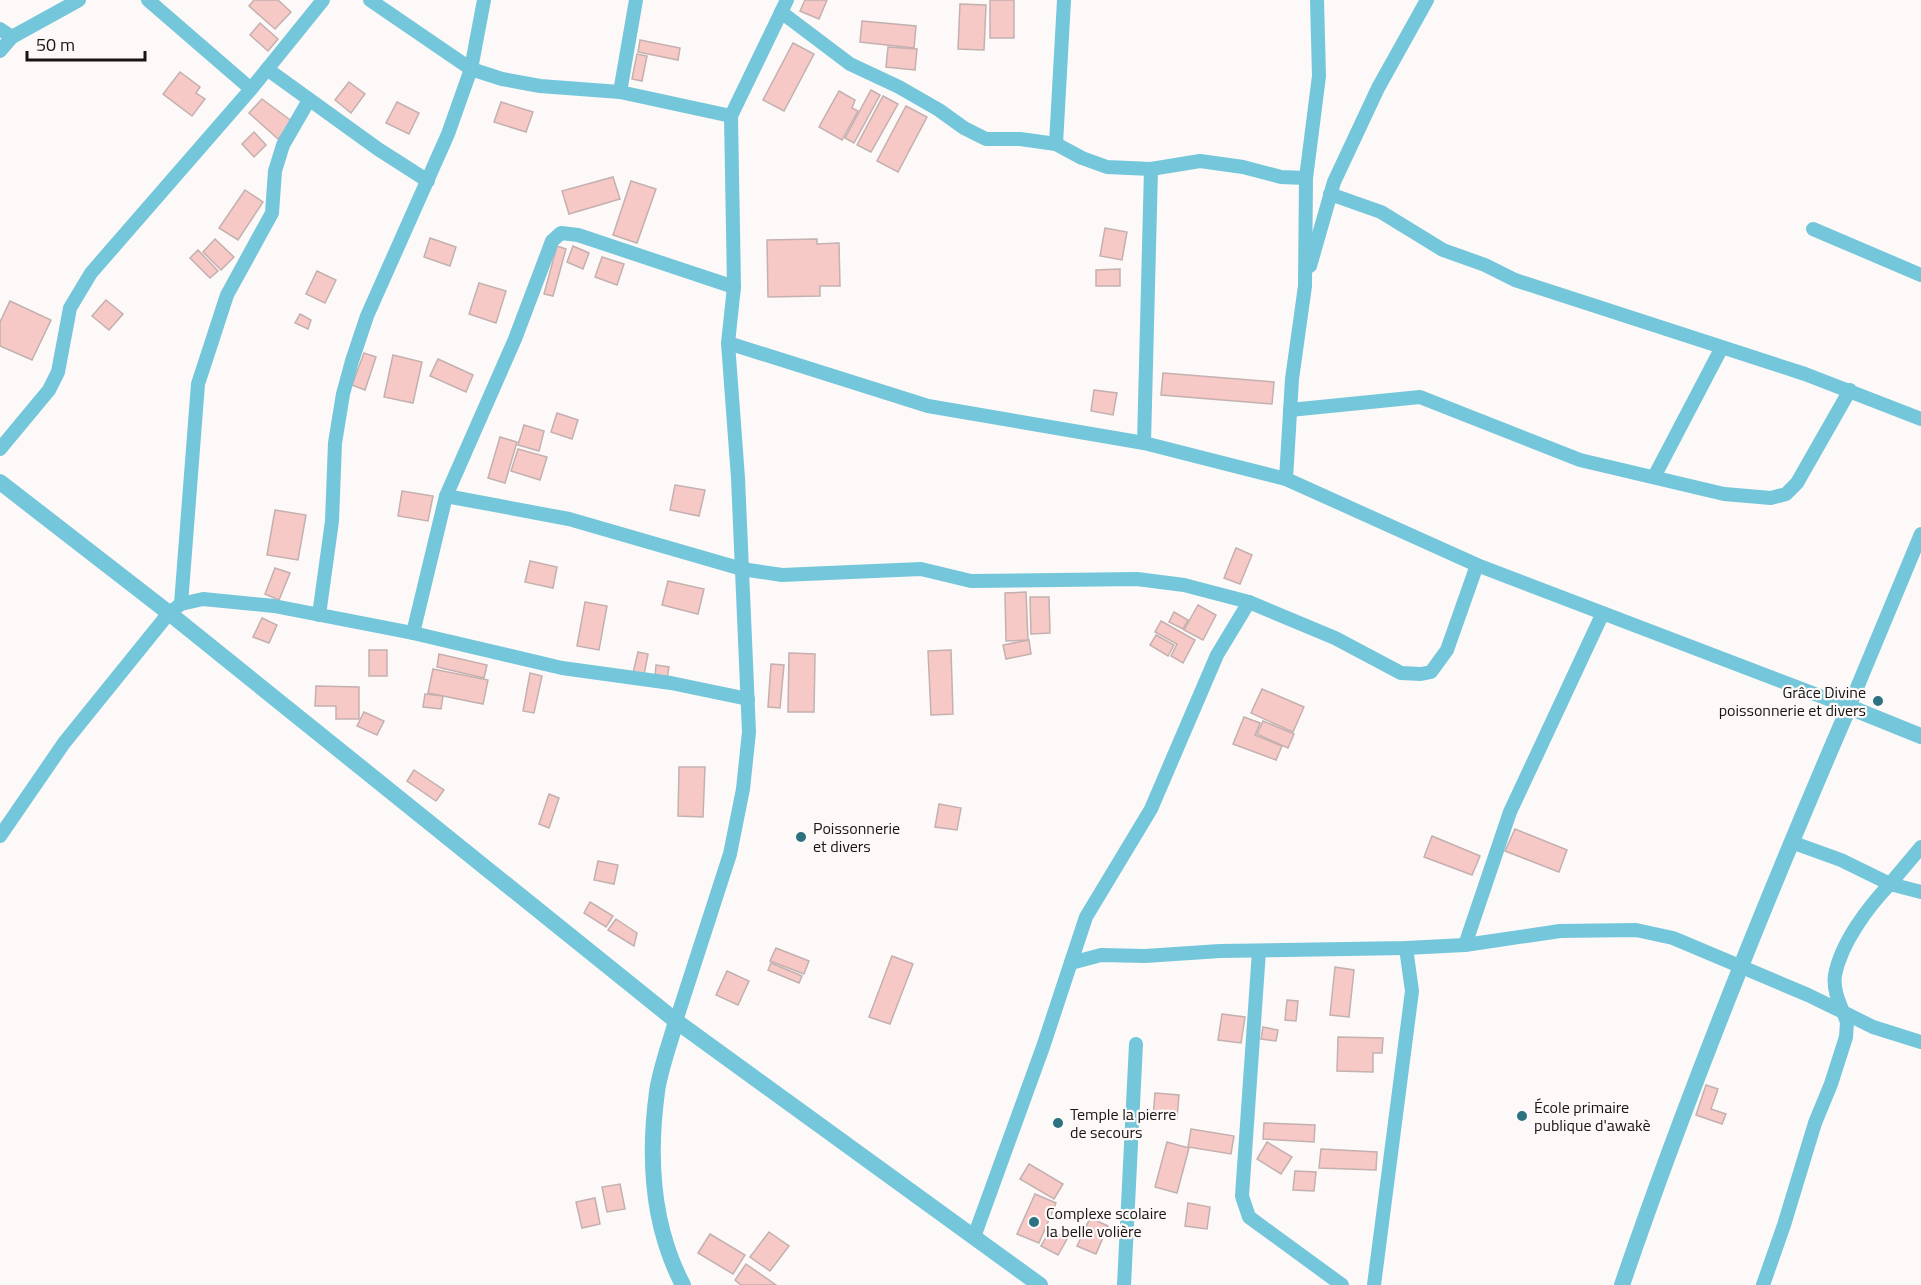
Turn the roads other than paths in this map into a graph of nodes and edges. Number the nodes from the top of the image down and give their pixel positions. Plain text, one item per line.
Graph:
1 (79, 0) edge
2 (148, 0) edge
3 (323, 0) edge
4 (370, 0) edge
5 (484, 0) edge
6 (636, 0) edge
7 (1064, 0) edge
8 (1317, 0) edge
9 (1427, 0) edge
10 (784, 6) edge
11 (0, 29) edge
12 (12, 37) junction
13 (0, 51) edge
14 (267, 69) junction
15 (471, 69) junction
16 (250, 89) junction
17 (620, 92) junction
18 (309, 100) junction
19 (731, 116) junction
20 (1056, 144) junction
21 (1151, 169) junction
22 (1305, 178) junction
23 (428, 181) junction
24 (1330, 194) junction
25 (1813, 230) dead end
26 (1921, 275) edge
27 (1305, 286) junction
28 (734, 287) junction
29 (728, 343) junction
30 (1721, 349) junction
31 (1850, 390) junction
32 (1290, 411) junction
33 (1921, 419) edge
34 (1144, 443) junction
35 (0, 449) edge
36 (1653, 477) junction
37 (1286, 479) junction
38 (0, 483) edge
39 (446, 496) junction
40 (1921, 534) edge
41 (1477, 565) junction
42 (742, 569) junction
43 (1250, 602) junction
44 (175, 608) junction
45 (319, 615) junction
46 (1602, 615) junction
47 (412, 633) junction
48 (748, 699) junction
49 (1849, 707) junction
50 (1921, 736) edge
51 (0, 836) edge
52 (1791, 842) junction
53 (1921, 847) edge
54 (1890, 884) junction
55 (1921, 892) edge
56 (1465, 945) junction
57 (1406, 948) junction
58 (1259, 951) junction
59 (1071, 963) junction
60 (1742, 965) junction
61 (1843, 1012) junction
62 (676, 1021) junction
63 (1921, 1042) edge
64 (1136, 1044) dead end
65 (974, 1238) junction
66 (683, 1285) edge
67 (1040, 1285) edge
68 (1124, 1285) edge
69 (1342, 1285) edge
70 (1374, 1285) edge
71 (1622, 1285) edge
72 (1762, 1285) edge

1 - 12 street
2 - 16 street
3 - 14 street
4 - 15 street
5 - 15 street
6 - 17 street
7 - 20 street
8 - 22 street
9 - 24 street
10 - 19 street
10 - 20 street
11 - 12 street
12 - 13 street
14 - 16 street
14 - 18 street
15 - 17 street
15 - 23 street
16 - 35 street
17 - 19 street
18 - 23 street
18 - 44 street
19 - 28 street
20 - 21 street
21 - 22 street
21 - 34 street
22 - 27 street
23 - 45 street
24 - 27 street
24 - 30 street
25 - 26 street
27 - 32 street
28 - 29 street
28 - 39 street
29 - 34 street
29 - 42 street
30 - 31 street
30 - 36 street
31 - 33 street
31 - 36 street
32 - 36 street
32 - 37 street
34 - 37 street
37 - 41 street
38 - 44 street
39 - 42 street
39 - 47 street
40 - 49 street
41 - 43 street
41 - 46 street
42 - 43 street
42 - 48 street
43 - 59 street
44 - 45 street
44 - 51 street
44 - 62 street
45 - 47 street
46 - 49 street
46 - 56 street
47 - 48 street
48 - 62 street
49 - 50 street
49 - 52 street
52 - 54 street
52 - 60 street
53 - 54 street
54 - 55 street
54 - 61 street
56 - 57 street
56 - 60 street
57 - 58 street
57 - 70 street
58 - 59 street
58 - 69 street
59 - 65 street
60 - 61 street
60 - 71 street
61 - 63 street
61 - 72 street
62 - 65 street
62 - 66 street
64 - 68 street
65 - 67 street

